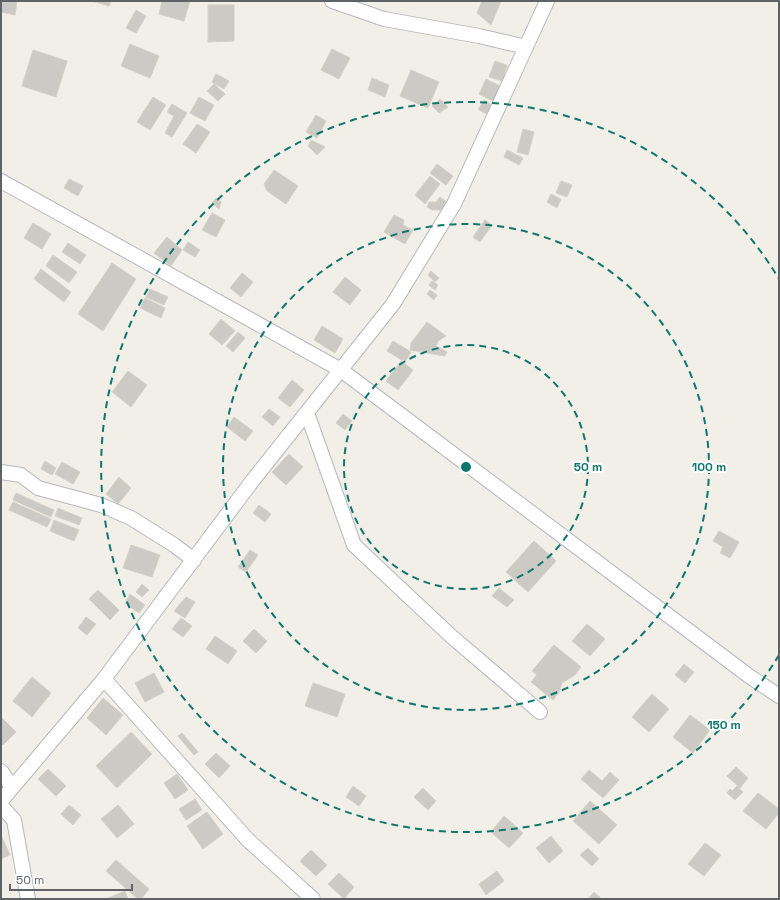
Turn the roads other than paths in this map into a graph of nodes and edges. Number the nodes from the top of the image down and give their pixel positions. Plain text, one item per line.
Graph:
1 (332, 1) edge
2 (547, 1) edge
3 (526, 47) junction
4 (1, 182) edge
5 (341, 370) junction
6 (307, 413) junction
7 (1, 472) edge
8 (194, 560) junction
9 (104, 679) junction
10 (779, 696) edge
11 (540, 712) dead end
12 (1, 771) edge
13 (12, 787) junction
14 (1, 800) edge
15 (1, 806) edge
16 (28, 899) edge
17 (313, 899) edge

1 - 3 street
2 - 3 street
3 - 5 street
4 - 5 street
5 - 6 street
5 - 10 street
6 - 8 street
6 - 11 street
7 - 8 street
8 - 9 street
9 - 13 street
9 - 17 street
12 - 13 street
13 - 14 street
15 - 16 street

